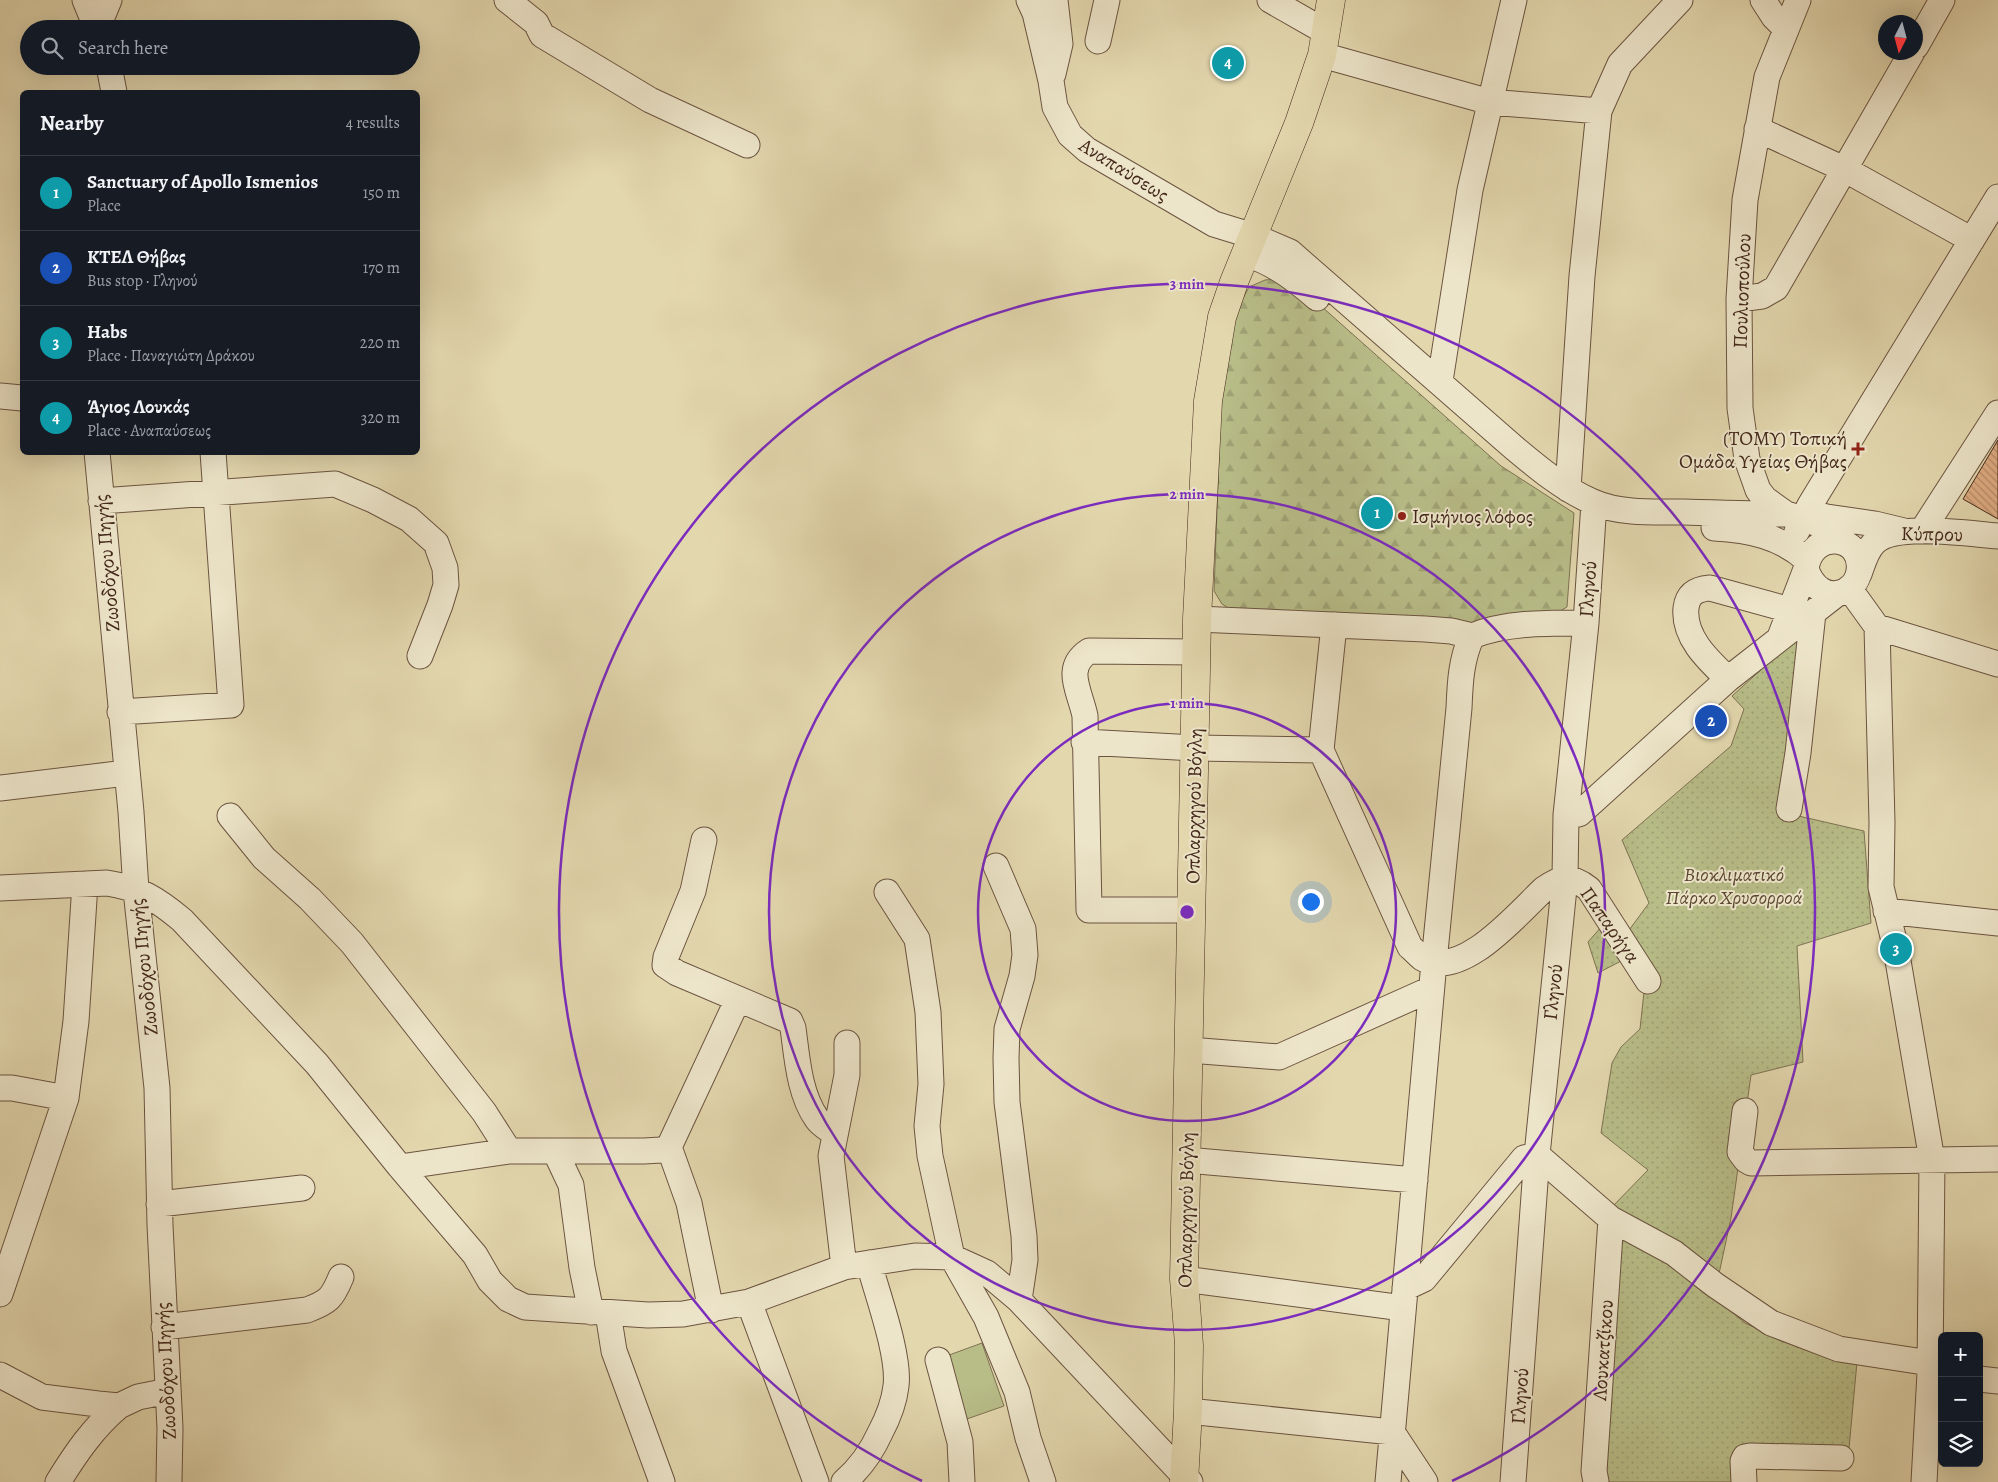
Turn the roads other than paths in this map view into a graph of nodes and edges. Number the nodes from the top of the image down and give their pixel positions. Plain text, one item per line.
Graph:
1 (85, 0) edge
2 (108, 0) edge
3 (507, 0) edge
4 (1029, 0) edge
5 (1055, 0) edge
6 (1107, 0) edge
7 (1270, 0) edge
8 (1331, 0) edge
9 (1514, 0) edge
10 (1680, 0) edge
11 (1763, 0) edge
12 (1798, 0) edge
13 (1942, 0) edge
14 (93, 20) edge
15 (100, 20) edge
16 (1786, 29) junction
17 (1923, 34) edge
18 (1098, 42) dead end
19 (1324, 44) junction
20 (1907, 60) edge
21 (111, 75) edge
22 (1051, 81) junction
23 (114, 90) edge
24 (1490, 102) junction
25 (1600, 111) junction
26 (1757, 129) junction
27 (747, 145) dead end
28 (1844, 169) junction
29 (1998, 197) edge
30 (1984, 231) edge
31 (1250, 245) junction
32 (1740, 299) junction
33 (1444, 393) junction
34 (0, 396) edge
35 (20, 398) edge
36 (1998, 412) edge
37 (97, 455) edge
38 (212, 455) edge
39 (1568, 489) junction
40 (217, 492) junction
41 (102, 501) junction
42 (1593, 509) junction
43 (1799, 512) junction
44 (1913, 531) junction
45 (1998, 536) edge
46 (1838, 541) junction
47 (1803, 560) junction
48 (1849, 585) junction
49 (1802, 612) junction
50 (1197, 619) junction
51 (1586, 623) junction
52 (1334, 626) junction
53 (1877, 627) junction
54 (1472, 636) junction
55 (1197, 652) junction
56 (420, 656) dead end
57 (1998, 664) edge
58 (1728, 679) junction
59 (120, 712) junction
60 (1084, 742) junction
61 (1195, 748) junction
62 (1322, 750) junction
63 (126, 773) junction
64 (0, 788) edge
65 (1789, 809) dead end
66 (1566, 815) junction
67 (230, 816) dead end
68 (704, 840) dead end
69 (996, 866) dead end
70 (1565, 878) junction
71 (85, 884) junction
72 (0, 888) edge
73 (136, 890) junction
74 (887, 892) dead end
75 (1192, 910) junction
76 (1886, 911) junction
77 (1998, 923) edge
78 (1434, 962) junction
79 (1648, 981) dead end
80 (1431, 989) junction
81 (738, 999) junction
82 (847, 1043) dead end
83 (1189, 1050) junction
84 (0, 1088) edge
85 (66, 1098) junction
86 (1745, 1111) dead end
87 (835, 1134) junction
88 (669, 1147) junction
89 (509, 1151) junction
90 (555, 1151) junction
91 (1537, 1155) junction
92 (1998, 1159) edge
93 (1186, 1160) junction
94 (1932, 1160) junction
95 (400, 1167) junction
96 (1415, 1180) junction
97 (302, 1188) dead end
98 (159, 1204) junction
99 (1611, 1219) junction
100 (952, 1256) junction
101 (869, 1263) junction
102 (844, 1267) junction
103 (341, 1278) dead end
104 (1184, 1279) junction
105 (0, 1294) edge
106 (1404, 1298) junction
107 (1019, 1300) junction
108 (749, 1302) junction
109 (712, 1310) junction
110 (600, 1312) junction
111 (164, 1327) junction
112 (938, 1360) dead end
113 (1934, 1370) edge
114 (0, 1375) edge
115 (1983, 1379) edge
116 (1998, 1381) edge
117 (168, 1391) junction
118 (119, 1406) junction
119 (1188, 1411) junction
120 (1392, 1432) junction
121 (1841, 1458) dead end
122 (1186, 1481) edge
123 (58, 1482) edge
124 (169, 1482) edge
125 (662, 1482) edge
126 (816, 1482) edge
127 (844, 1482) edge
128 (962, 1482) edge
129 (1043, 1482) edge
130 (1388, 1482) edge
131 (1425, 1482) edge
132 (1514, 1482) edge
133 (1596, 1482) edge
134 (1744, 1482) edge
135 (1924, 1482) edge

1 - 14 street
2 - 15 street
3 - 27 street
4 - 22 street, Αναπαύσεως
5 - 22 street
6 - 18 street
7 - 19 street
8 - 19 main road, Οπλαρχηγού Βόγλη
9 - 24 street
10 - 25 street
11 - 16 street
12 - 16 street, Πουλιοπούλου
13 - 17 street
16 - 26 street, Πουλιοπούλου
19 - 24 street
19 - 31 main road, Οπλαρχηγού Βόγλη
20 - 28 street
21 - 23 street
22 - 31 street, Αναπαύσεως
24 - 25 street
24 - 33 street
25 - 39 street
26 - 28 street
26 - 32 street, Πουλιοπούλου
28 - 30 street
28 - 32 street
29 - 30 street
30 - 43 street
31 - 33 street, Αναπαύσεως
31 - 50 main road, Οπλαρχηγού Βόγλη
32 - 43 street, Πουλιοπούλου
33 - 39 street
33 - 42 street
34 - 35 street
36 - 44 street
37 - 41 street, Ζωοδόχου Πηγής
38 - 40 street
39 - 42 street
40 - 41 street
40 - 56 street
40 - 59 street
41 - 59 street, Ζωοδόχου Πηγής
42 - 43 street
42 - 47 street
42 - 51 street, Γληνού
43 - 44 street
43 - 46 street, Πουλιοπούλου
43 - 47 street
44 - 45 street, Κύπρου
44 - 48 street, Κύπρου
46 - 47 street
46 - 48 street, Πουλιοπούλου
47 - 48 street
47 - 49 street
48 - 49 street
48 - 53 street
49 - 58 street
49 - 58 street
49 - 65 street
50 - 52 street
50 - 55 main road, Οπλαρχηγού Βόγλη
51 - 54 street
51 - 66 street, Γληνού
52 - 54 street
52 - 62 street
53 - 57 street
53 - 76 street
54 - 78 street
55 - 60 street
55 - 61 main road, Οπλαρχηγού Βόγλη
58 - 66 street
59 - 63 street, Ζωοδόχου Πηγής
60 - 61 street
60 - 75 street
61 - 62 street
61 - 75 main road, Οπλαρχηγού Βόγλη
62 - 78 street
63 - 64 street
63 - 73 street, Ζωοδόχου Πηγής
66 - 70 street, Γληνού
67 - 89 street
68 - 81 street
69 - 107 street
70 - 78 street
70 - 79 street, Παπαρήγα
70 - 91 street, Γληνού
71 - 72 street
71 - 73 street
71 - 85 street
73 - 95 street
73 - 98 street, Ζωοδόχου Πηγής
74 - 100 street
75 - 83 main road, Οπλαρχηγού Βόγλη
76 - 77 street
76 - 94 street
78 - 80 street
80 - 83 street
80 - 96 street
81 - 87 street
81 - 88 street
82 - 87 street
83 - 93 main road, Οπλαρχηγού Βόγλη
84 - 85 street
85 - 105 street
86 - 94 street
87 - 102 street
88 - 90 street
88 - 109 street
89 - 90 street
89 - 95 street
90 - 110 street
91 - 99 street
91 - 106 street
91 - 132 street, Γληνού
92 - 94 street
93 - 96 street
93 - 104 main road, Οπλαρχηγού Βόγλη
94 - 113 street
95 - 110 street
96 - 106 street
97 - 98 street
98 - 111 street, Ζωοδόχου Πηγής
99 - 113 street
99 - 133 street, Λουκατζίκου
100 - 101 street
100 - 107 street
100 - 129 street
101 - 102 street
101 - 127 street
102 - 108 street
103 - 111 street
104 - 106 street
104 - 119 main road, Οπλαρχηγού Βόγλη
106 - 120 street
107 - 122 street
108 - 109 street
108 - 126 street
109 - 110 street
110 - 125 street
111 - 117 street, Ζωοδόχου Πηγής
112 - 128 street
113 - 135 street
114 - 118 street
115 - 116 street
117 - 118 street
117 - 124 street, Ζωοδόχου Πηγής
118 - 123 street
119 - 120 street
119 - 122 main road, Οπλαρχηγού Βόγλη
120 - 130 street
120 - 131 street
121 - 134 street

